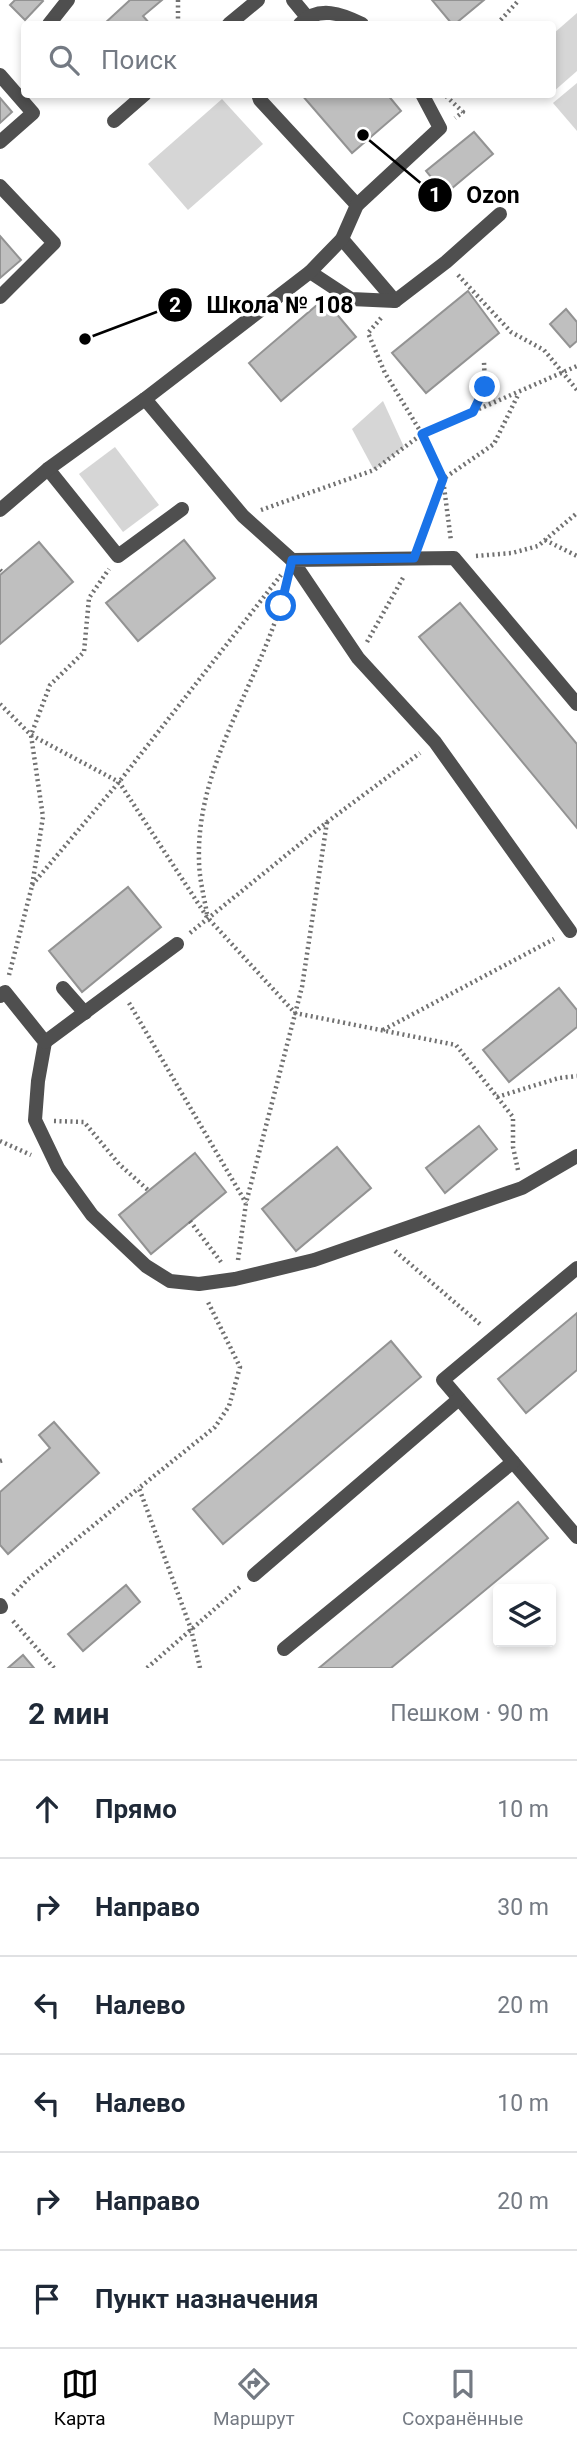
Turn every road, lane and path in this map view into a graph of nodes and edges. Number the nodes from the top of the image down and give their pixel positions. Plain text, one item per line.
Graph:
1 (68, 0) edge
2 (178, 0) edge
3 (258, 0) edge
4 (293, 0) edge
5 (519, 0) edge
6 (51, 21) edge
7 (178, 21) edge
8 (233, 21) edge
9 (304, 21) edge
10 (355, 21) edge
11 (500, 21) edge
12 (0, 75) edge
13 (140, 98) edge
14 (259, 98) edge
15 (424, 98) edge
16 (114, 121) dead end
17 (0, 142) edge
18 (0, 186) edge
19 (356, 205) junction
20 (500, 214) dead end
21 (342, 239) junction
22 (446, 262) junction
23 (310, 272) junction
24 (0, 297) edge
25 (395, 301) junction
26 (484, 362) dead end
27 (577, 366) edge
28 (564, 374) junction
29 (577, 390) edge
30 (519, 393) junction
31 (145, 399) junction
32 (473, 412) junction
33 (422, 434) junction
34 (48, 469) junction
35 (443, 479) junction
36 (182, 509) dead end
37 (0, 510) edge
38 (577, 513) edge
39 (243, 516) junction
40 (545, 540) junction
41 (118, 556) junction
42 (577, 556) edge
43 (414, 558) junction
44 (454, 558) junction
45 (292, 560) junction
46 (358, 658) junction
47 (0, 704) edge
48 (577, 704) edge
49 (31, 735) junction
50 (435, 742) junction
51 (119, 782) junction
52 (327, 822) junction
53 (32, 886) junction
54 (207, 917) junction
55 (570, 930) joint
56 (177, 944) dead end
57 (120, 987) junction
58 (62, 988) dead end
59 (2, 994) edge
60 (86, 1013) junction
61 (295, 1013) junction
62 (383, 1030) junction
63 (46, 1042) junction
64 (577, 1076) edge
65 (497, 1097) junction
66 (35, 1121) junction
67 (577, 1156) edge
68 (522, 1188) junction
69 (149, 1191) dead end
70 (246, 1203) junction
71 (190, 1221) dead end
72 (380, 1238) junction
73 (577, 1268) edge
74 (235, 1279) junction
75 (200, 1284) junction
76 (495, 1336) junction
77 (459, 1399) junction
78 (513, 1462) junction
79 (139, 1488) junction
80 (574, 1529) edge
81 (254, 1575) joint
82 (1, 1606) edge
83 (191, 1629) junction
84 (284, 1649) dead end
85 (54, 1668) edge
86 (147, 1668) edge
87 (200, 1668) edge

1 - 6 lane
2 - 7 path
3 - 8 lane
4 - 9 lane
5 - 11 path
9 - 10 lane
12 - 17 lane
13 - 16 lane
14 - 19 lane
15 - 19 lane
18 - 24 lane
19 - 21 lane
20 - 22 lane
21 - 23 lane
21 - 25 lane
22 - 25 lane
22 - 28 path
23 - 25 lane
23 - 31 lane
25 - 33 path
26 - 32 path
27 - 28 path
28 - 29 path
28 - 30 path
30 - 32 path
30 - 35 path
31 - 34 lane
31 - 39 lane
32 - 33 path
33 - 35 path
33 - 39 path
34 - 37 lane
34 - 41 lane
35 - 43 path
35 - 44 path
36 - 41 lane
38 - 40 path
39 - 45 lane
40 - 42 path
40 - 44 path
41 - 49 path
43 - 44 lane
43 - 45 lane
43 - 46 path
44 - 48 lane
45 - 46 lane
45 - 51 path
45 - 54 path
46 - 50 lane
47 - 49 path
49 - 51 path
49 - 53 path
50 - 52 path
50 - 55 lane
51 - 53 path
51 - 54 path
52 - 54 path
52 - 61 path
53 - 59 path
54 - 61 path
55 - 62 path
56 - 57 lane
57 - 60 lane
57 - 70 path
58 - 60 lane
59 - 63 lane
60 - 63 lane
61 - 62 path
61 - 70 path
62 - 65 path
63 - 66 lane
64 - 65 path
65 - 68 path
66 - 69 path
66 - 75 lane
67 - 68 lane
68 - 72 lane
70 - 74 path
71 - 74 path
72 - 74 lane
72 - 76 path
73 - 76 lane
74 - 75 lane
75 - 79 path
76 - 77 lane
77 - 78 lane
77 - 81 lane
78 - 80 lane
78 - 84 lane
79 - 82 path
79 - 83 path
81 - 83 path
82 - 85 path
83 - 86 path
83 - 87 path

